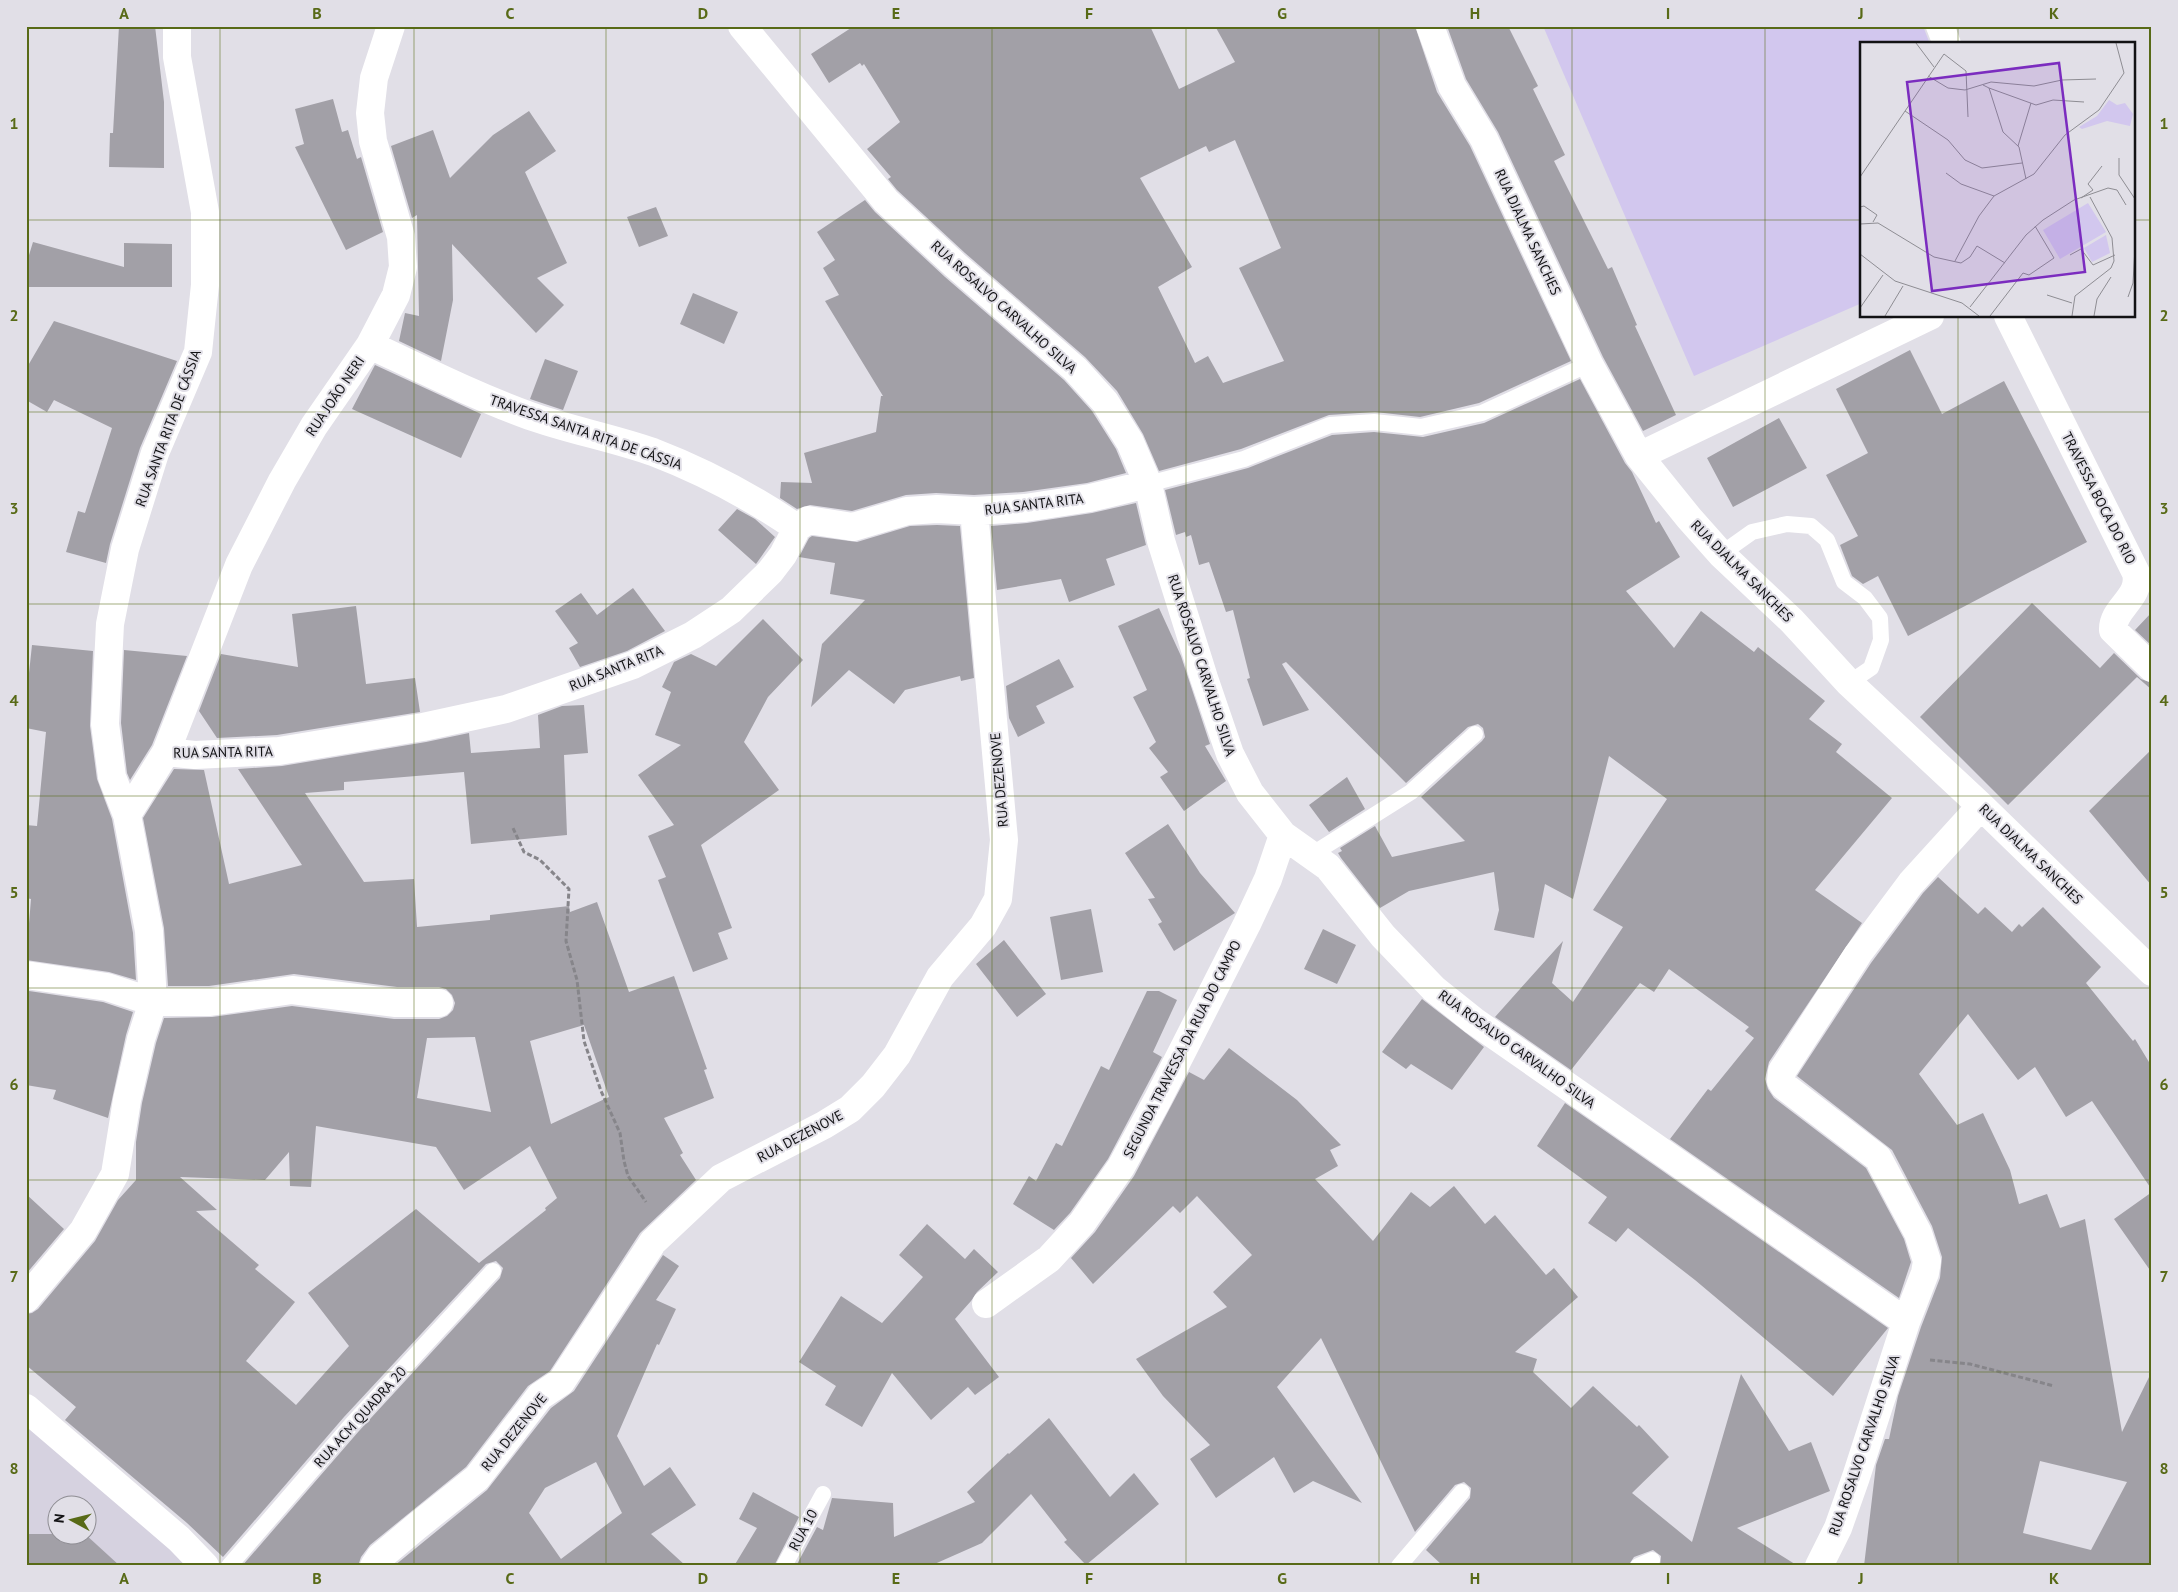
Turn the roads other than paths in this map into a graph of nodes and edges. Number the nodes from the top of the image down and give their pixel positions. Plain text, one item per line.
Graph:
1 (177, 26) edge
2 (391, 26) edge
3 (742, 26) edge
4 (1430, 26) edge
5 (1940, 26) edge
6 (1947, 42) edge
7 (1926, 318) edge
8 (2009, 318) edge
9 (370, 345) junction
10 (1589, 364) junction
11 (1639, 456) junction
12 (1148, 484) junction
13 (974, 512) junction
14 (797, 528) junction
15 (1721, 554) junction
16 (2152, 668) edge
17 (1849, 683) junction
18 (1475, 734) dead end
19 (166, 752) junction
20 (1981, 806) junction
21 (127, 815) junction
22 (1283, 835) junction
23 (1311, 855) junction
24 (2152, 972) edge
25 (26, 975) edge
26 (153, 1002) junction
27 (439, 1003) dead end
28 (493, 1270) dead end
29 (26, 1299) edge
30 (986, 1304) dead end
31 (1906, 1322) junction
32 (26, 1408) edge
33 (1462, 1492) dead end
34 (823, 1494) dead end
35 (204, 1566) edge
36 (229, 1566) edge
37 (374, 1566) edge
38 (784, 1566) edge
39 (1399, 1566) edge
40 (1819, 1566) edge

1 - 21 street, RUA SANTA RITA DE CÁSSIA
2 - 9 street, RUA JOÃO NERI
3 - 12 street, RUA ROSALVO CARVALHO SILVA
4 - 10 street, RUA DJALMA SANCHES
5 - 6 street
7 - 11 street
8 - 16 street, TRAVESSA BOCA DO RIO
9 - 14 street, TRAVESSA SANTA RITA DE CÁSSIA
9 - 19 street, RUA JOÃO NERI
10 - 11 street, RUA DJALMA SANCHES
10 - 12 lane
11 - 15 street, RUA DJALMA SANCHES
12 - 13 street, RUA SANTA RITA
12 - 22 street, RUA ROSALVO CARVALHO SILVA
13 - 14 street, RUA SANTA RITA
13 - 37 street, RUA DEZENOVE
14 - 19 street, RUA SANTA RITA
15 - 17 street, RUA DJALMA SANCHES
15 - 17 lane
17 - 20 street, RUA DJALMA SANCHES
18 - 23 lane
19 - 21 street, RUA SANTA RITA
20 - 24 street, RUA DJALMA SANCHES
20 - 31 street, RUA ROSALVO CARVALHO SILVA
21 - 26 street, RUA SANTA RITA DE CÁSSIA
22 - 23 street, RUA ROSALVO CARVALHO SILVA
22 - 30 street, SEGUNDA TRAVESSA DA RUA DO CAMPO
23 - 31 street, RUA ROSALVO CARVALHO SILVA
25 - 26 street
26 - 27 street
26 - 29 street, RUA SANTA RITA DE CÁSSIA
28 - 36 lane, RUA ACM QUADRA 20
31 - 40 street, RUA ROSALVO CARVALHO SILVA
32 - 35 street
33 - 39 lane
34 - 38 lane, RUA 10

